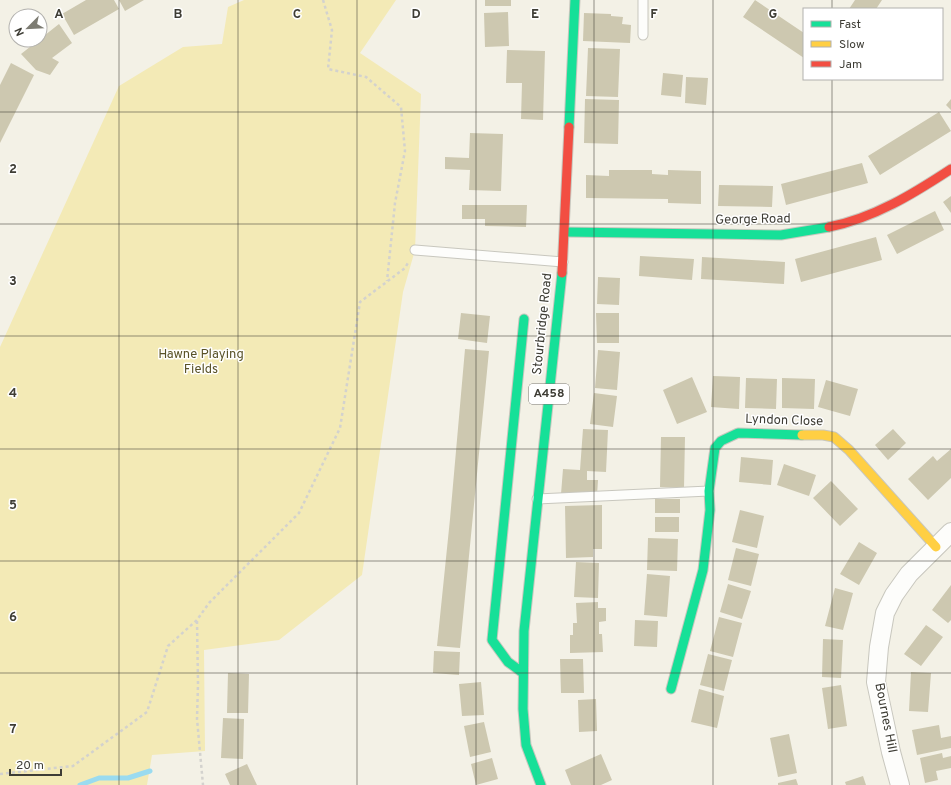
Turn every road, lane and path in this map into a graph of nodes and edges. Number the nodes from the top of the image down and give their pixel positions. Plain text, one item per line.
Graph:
1 (323, 0) edge
2 (575, 0) edge
3 (643, 0) edge
4 (643, 35) dead end
5 (951, 169) edge
6 (565, 232) junction
7 (415, 250) joint
8 (563, 262) junction
9 (387, 281) junction
10 (524, 319) dead end
11 (709, 491) junction
12 (537, 499) junction
13 (951, 532) edge
14 (936, 547) junction
15 (197, 620) junction
16 (523, 673) junction
17 (671, 689) dead end
18 (0, 774) edge
19 (203, 785) edge
20 (541, 785) edge
21 (900, 785) edge

1 - 9 path
2 - 6 main road, Stourbridge Road / A458
3 - 4 lane
5 - 6 main road, George Road
6 - 8 main road, Stourbridge Road / A458
7 - 8 lane
7 - 9 path
8 - 12 main road, Stourbridge Road / A458
9 - 15 path
10 - 16 main road, Stourbridge Road
11 - 12 lane
11 - 14 main road, Lyndon Close
11 - 17 main road, Lyndon Close
12 - 16 main road, Stourbridge Road / A458
13 - 14 street, Bournes Hill
14 - 21 street, Bournes Hill
15 - 18 path
15 - 19 path
16 - 20 main road, Stourbridge Road / A458

